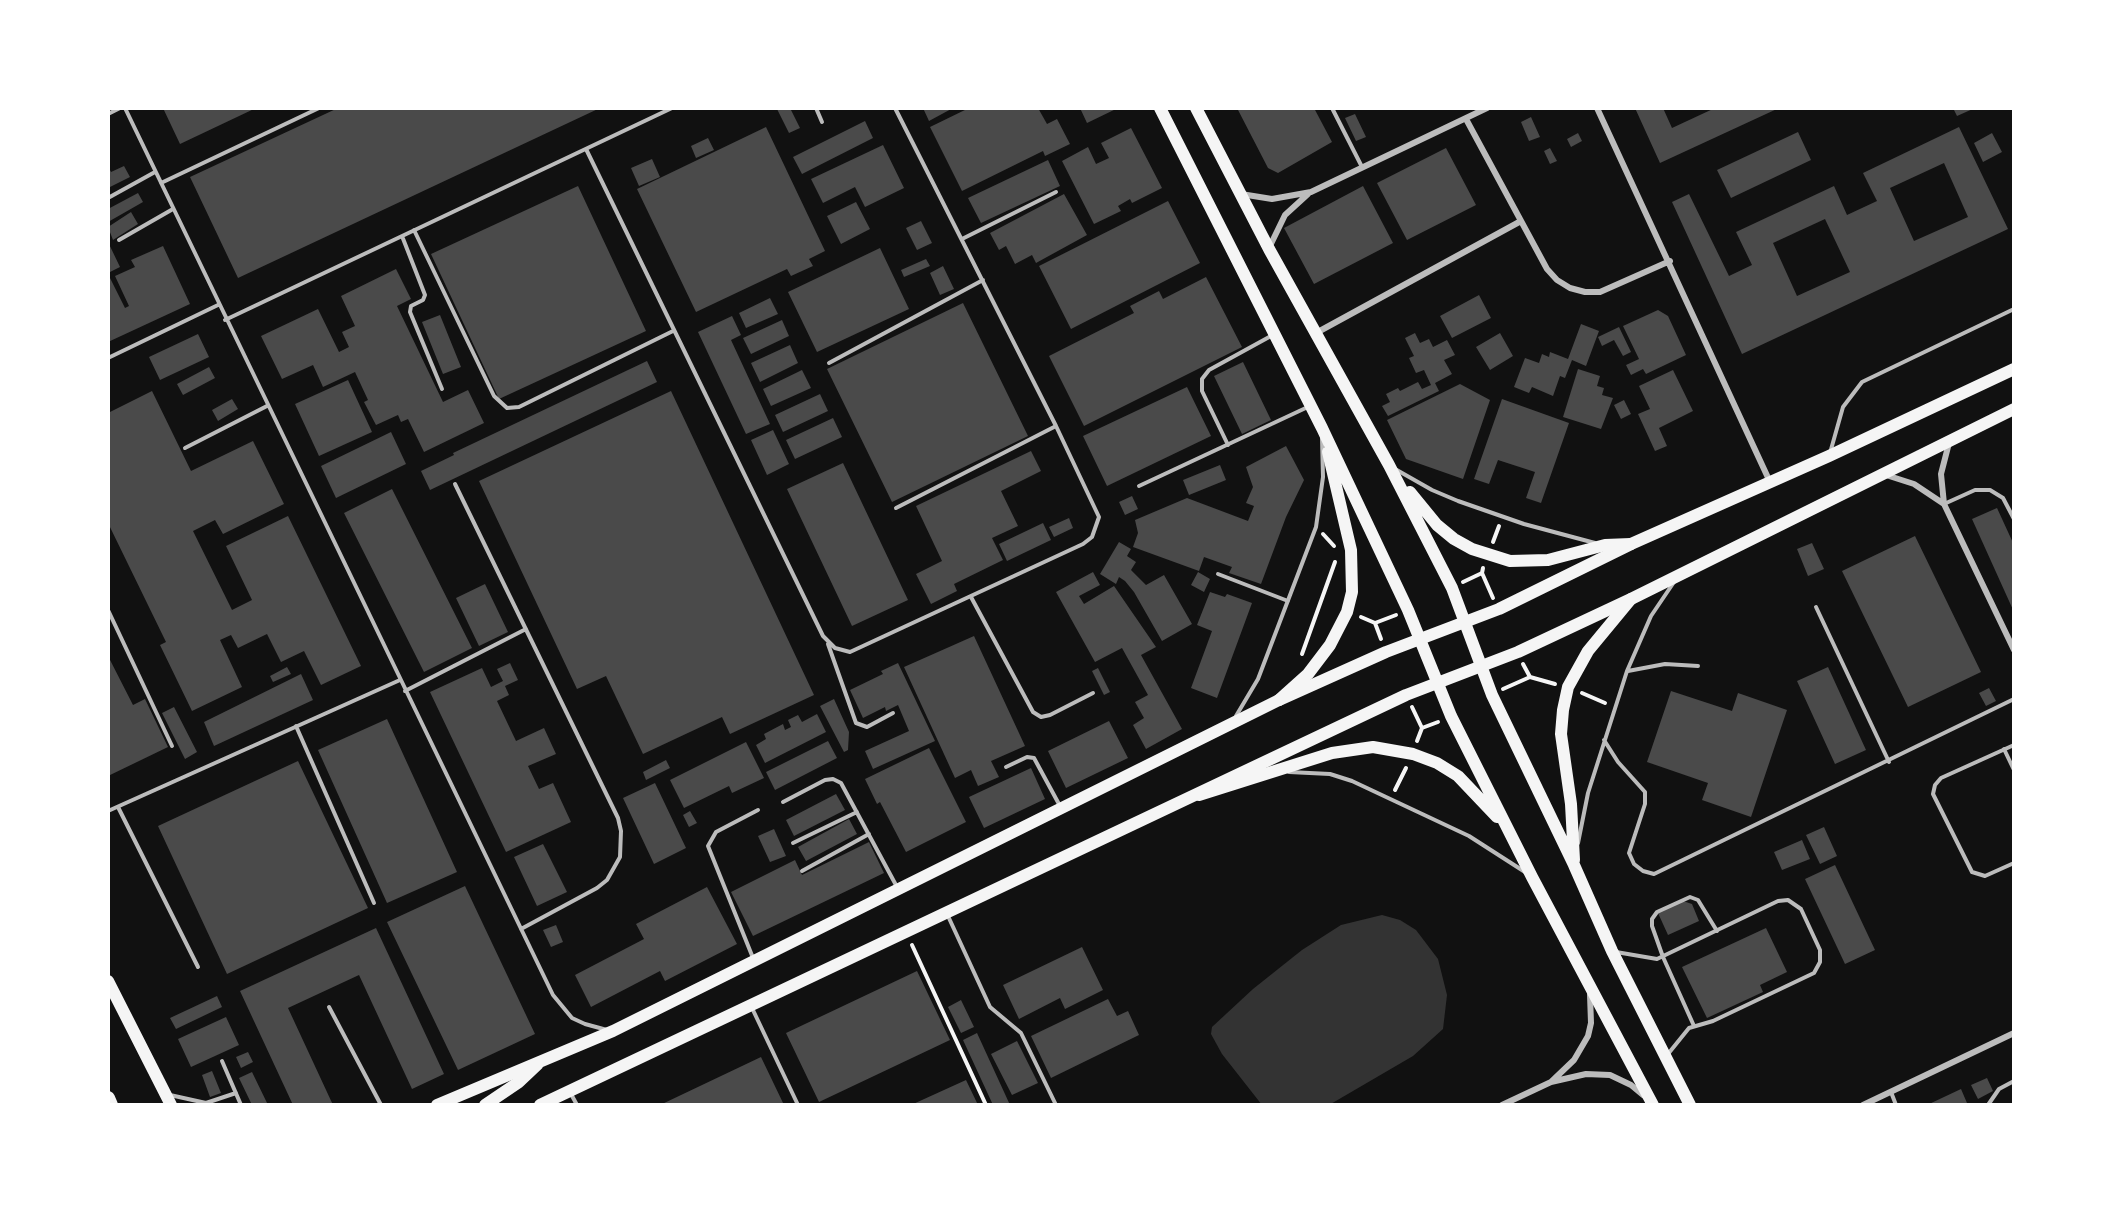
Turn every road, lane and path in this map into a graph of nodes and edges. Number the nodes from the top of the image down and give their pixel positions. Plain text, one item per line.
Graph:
1 (120, 108) edge
2 (125, 108) edge
3 (319, 108) edge
4 (672, 108) edge
5 (816, 108) edge
6 (896, 108) edge
7 (1160, 108) edge
8 (1196, 108) edge
9 (1332, 108) edge
10 (1487, 108) edge
11 (1597, 108) edge
12 (108, 114) edge
13 (1466, 118) junction
14 (822, 122) dead end
15 (586, 149) junction
16 (1362, 168) junction
17 (155, 172) junction
18 (161, 183) junction
19 (1056, 192) dead end
20 (1311, 192) junction
21 (1240, 194) junction
22 (108, 198) edge
23 (173, 209) junction
24 (1521, 220) junction
25 (414, 230) junction
26 (402, 237) junction
27 (962, 239) junction
28 (119, 240) dead end
29 (1269, 249) junction
30 (1670, 261) junction
31 (983, 280) junction
32 (218, 305) junction
33 (2014, 309) edge
34 (225, 320) junction
35 (673, 331) junction
36 (1316, 333) junction
37 (1274, 334) junction
38 (108, 358) edge
39 (829, 363) dead end
40 (2014, 369) edge
41 (442, 389) dead end
42 (267, 406) junction
43 (1311, 406) junction
44 (2014, 409) edge
45 (1056, 426) junction
46 (1322, 428) junction
47 (1951, 439) junction
48 (1228, 445) junction
49 (185, 448) dead end
50 (1829, 456) junction
51 (1389, 465) junction
52 (1881, 473) junction
53 (1770, 482) junction
54 (455, 484) dead end
55 (1138, 486) dead end
56 (1944, 504) junction
57 (896, 508) dead end
58 (2014, 519) edge
59 (1316, 527) junction
60 (1630, 544) junction
61 (1605, 545) junction
62 (1335, 549) dead end
63 (1336, 560) dead end
64 (1482, 573) dead end
65 (1218, 574) dead end
66 (1678, 576) junction
67 (971, 597) junction
68 (1631, 599) junction
69 (1288, 601) junction
70 (1816, 607) dead end
71 (1499, 609) junction
72 (108, 610) edge
73 (1408, 610) junction
74 (1463, 622) junction
75 (1375, 623) dead end
76 (525, 628) junction
77 (1420, 639) junction
78 (828, 643) junction
79 (2014, 650) edge
80 (1300, 658) dead end
81 (1698, 666) dead end
82 (1480, 667) junction
83 (1627, 671) junction
84 (1530, 677) dead end
85 (400, 680) junction
86 (1437, 683) junction
87 (405, 691) junction
88 (1093, 693) dead end
89 (1406, 695) junction
90 (1492, 695) junction
91 (2014, 699) edge
92 (1279, 700) junction
93 (892, 713) dead end
94 (296, 726) junction
95 (1229, 726) junction
96 (1422, 728) dead end
97 (1604, 740) junction
98 (2014, 745) edge
99 (172, 746) dead end
100 (2004, 749) junction
101 (1889, 762) junction
102 (1006, 767) dead end
103 (2014, 770) edge
104 (1276, 771) junction
105 (1199, 795) junction
106 (783, 802) dead end
107 (118, 807) junction
108 (1062, 809) junction
109 (758, 810) dead end
110 (108, 811) edge
111 (857, 812) junction
112 (1509, 831) junction
113 (869, 834) junction
114 (793, 843) dead end
115 (2014, 863) edge
116 (1574, 865) junction
117 (802, 871) dead end
118 (1532, 877) junction
119 (899, 891) junction
120 (374, 903) dead end
121 (946, 912) junction
122 (521, 929) junction
123 (906, 931) junction
124 (1718, 931) junction
125 (1612, 951) junction
126 (1663, 957) junction
127 (754, 962) junction
128 (198, 967) dead end
129 (108, 981) edge
130 (1589, 982) junction
131 (750, 1005) junction
132 (329, 1007) dead end
133 (1694, 1026) junction
134 (613, 1031) junction
135 (2014, 1033) edge
136 (1666, 1057) junction
137 (222, 1061) dead end
138 (537, 1065) junction
139 (1551, 1082) junction
140 (2014, 1082) edge
141 (570, 1091) junction
142 (1890, 1092) junction
143 (236, 1093) junction
144 (108, 1098) edge
145 (169, 1099) edge
146 (1652, 1103) edge
147 (111, 1105) edge
148 (178, 1105) edge
149 (241, 1105) edge
150 (381, 1105) edge
151 (437, 1105) edge
152 (485, 1105) edge
153 (540, 1105) edge
154 (577, 1105) edge
155 (798, 1105) edge
156 (986, 1105) edge
157 (1056, 1105) edge
158 (1502, 1105) edge
159 (1690, 1105) edge
160 (1863, 1105) edge
161 (1896, 1105) edge
162 (1988, 1105) edge

1 - 12 lane
2 - 17 lane
3 - 18 lane
4 - 15 lane
5 - 14 lane
6 - 27 lane
7 - 37 main road
8 - 21 main road
9 - 16 lane
10 - 13 street
11 - 30 street
13 - 16 street
13 - 24 street
15 - 25 lane
15 - 35 lane
16 - 20 street
17 - 18 lane
17 - 22 lane
18 - 23 lane
19 - 27 lane
20 - 21 street
20 - 29 street
21 - 29 main road
23 - 28 lane
23 - 32 lane
24 - 30 street
24 - 36 street
25 - 26 lane
25 - 35 lane
26 - 34 lane
26 - 41 lane
27 - 31 lane
29 - 36 main road
30 - 53 street
31 - 39 lane
31 - 45 lane
32 - 34 lane
32 - 38 lane
33 - 50 lane
34 - 42 lane
35 - 78 lane
36 - 51 main road
37 - 43 main road
37 - 48 lane
40 - 50 main road
42 - 49 lane
42 - 85 lane
43 - 46 main road
43 - 48 lane
44 - 47 main road
45 - 57 lane
45 - 67 lane
46 - 59 lane
46 - 73 main road
46 - 92 main road
47 - 52 main road
47 - 56 street
48 - 55 lane
50 - 53 main road
51 - 61 lane
51 - 61 main road
51 - 74 main road
52 - 56 street
52 - 66 main road
53 - 60 main road
54 - 76 lane
56 - 58 lane
56 - 79 street
59 - 62 path
59 - 69 lane
60 - 61 main road
60 - 71 main road
63 - 80 path
64 - 71 path
65 - 69 lane
66 - 68 main road
66 - 83 lane
67 - 78 lane
67 - 88 lane
68 - 82 main road
68 - 116 main road
69 - 95 lane
70 - 101 lane
71 - 74 main road
72 - 99 lane
73 - 75 path
73 - 77 main road
74 - 77 main road
74 - 82 main road
76 - 87 lane
76 - 122 lane
77 - 86 main road
77 - 92 main road
78 - 93 lane
81 - 83 lane
82 - 86 main road
82 - 90 main road
83 - 97 lane
84 - 90 path
85 - 87 lane
85 - 94 lane
86 - 89 main road
86 - 112 main road
87 - 122 lane
89 - 96 path
89 - 105 main road
90 - 116 main road
91 - 101 lane
92 - 95 main road
94 - 107 lane
94 - 120 lane
95 - 108 main road
97 - 101 lane
97 - 116 lane
98 - 100 lane
100 - 103 lane
100 - 115 lane
102 - 108 lane
104 - 105 main road
104 - 112 main road
104 - 118 lane
105 - 121 main road
106 - 111 lane
107 - 110 lane
107 - 128 lane
108 - 119 main road
109 - 127 lane
111 - 113 lane
111 - 114 lane
112 - 118 main road
113 - 117 lane
113 - 119 lane
116 - 125 main road
118 - 130 main road
119 - 127 main road
121 - 123 main road
121 - 157 lane
122 - 134 lane
123 - 131 main road
123 - 156 path
124 - 126 lane
124 - 126 lane
124 - 133 lane
125 - 126 lane
125 - 136 main road
126 - 133 lane
127 - 134 main road
129 - 145 main road
130 - 139 street
130 - 146 main road
131 - 141 main road
131 - 155 lane
132 - 150 lane
133 - 136 lane
134 - 138 main road
135 - 142 street
136 - 159 main road
137 - 143 lane
138 - 151 main road
138 - 152 main road
139 - 146 street
139 - 158 street
140 - 162 lane
141 - 153 main road
141 - 154 lane
142 - 160 street
142 - 161 lane
143 - 145 lane
143 - 149 lane
144 - 147 highway
145 - 148 main road

